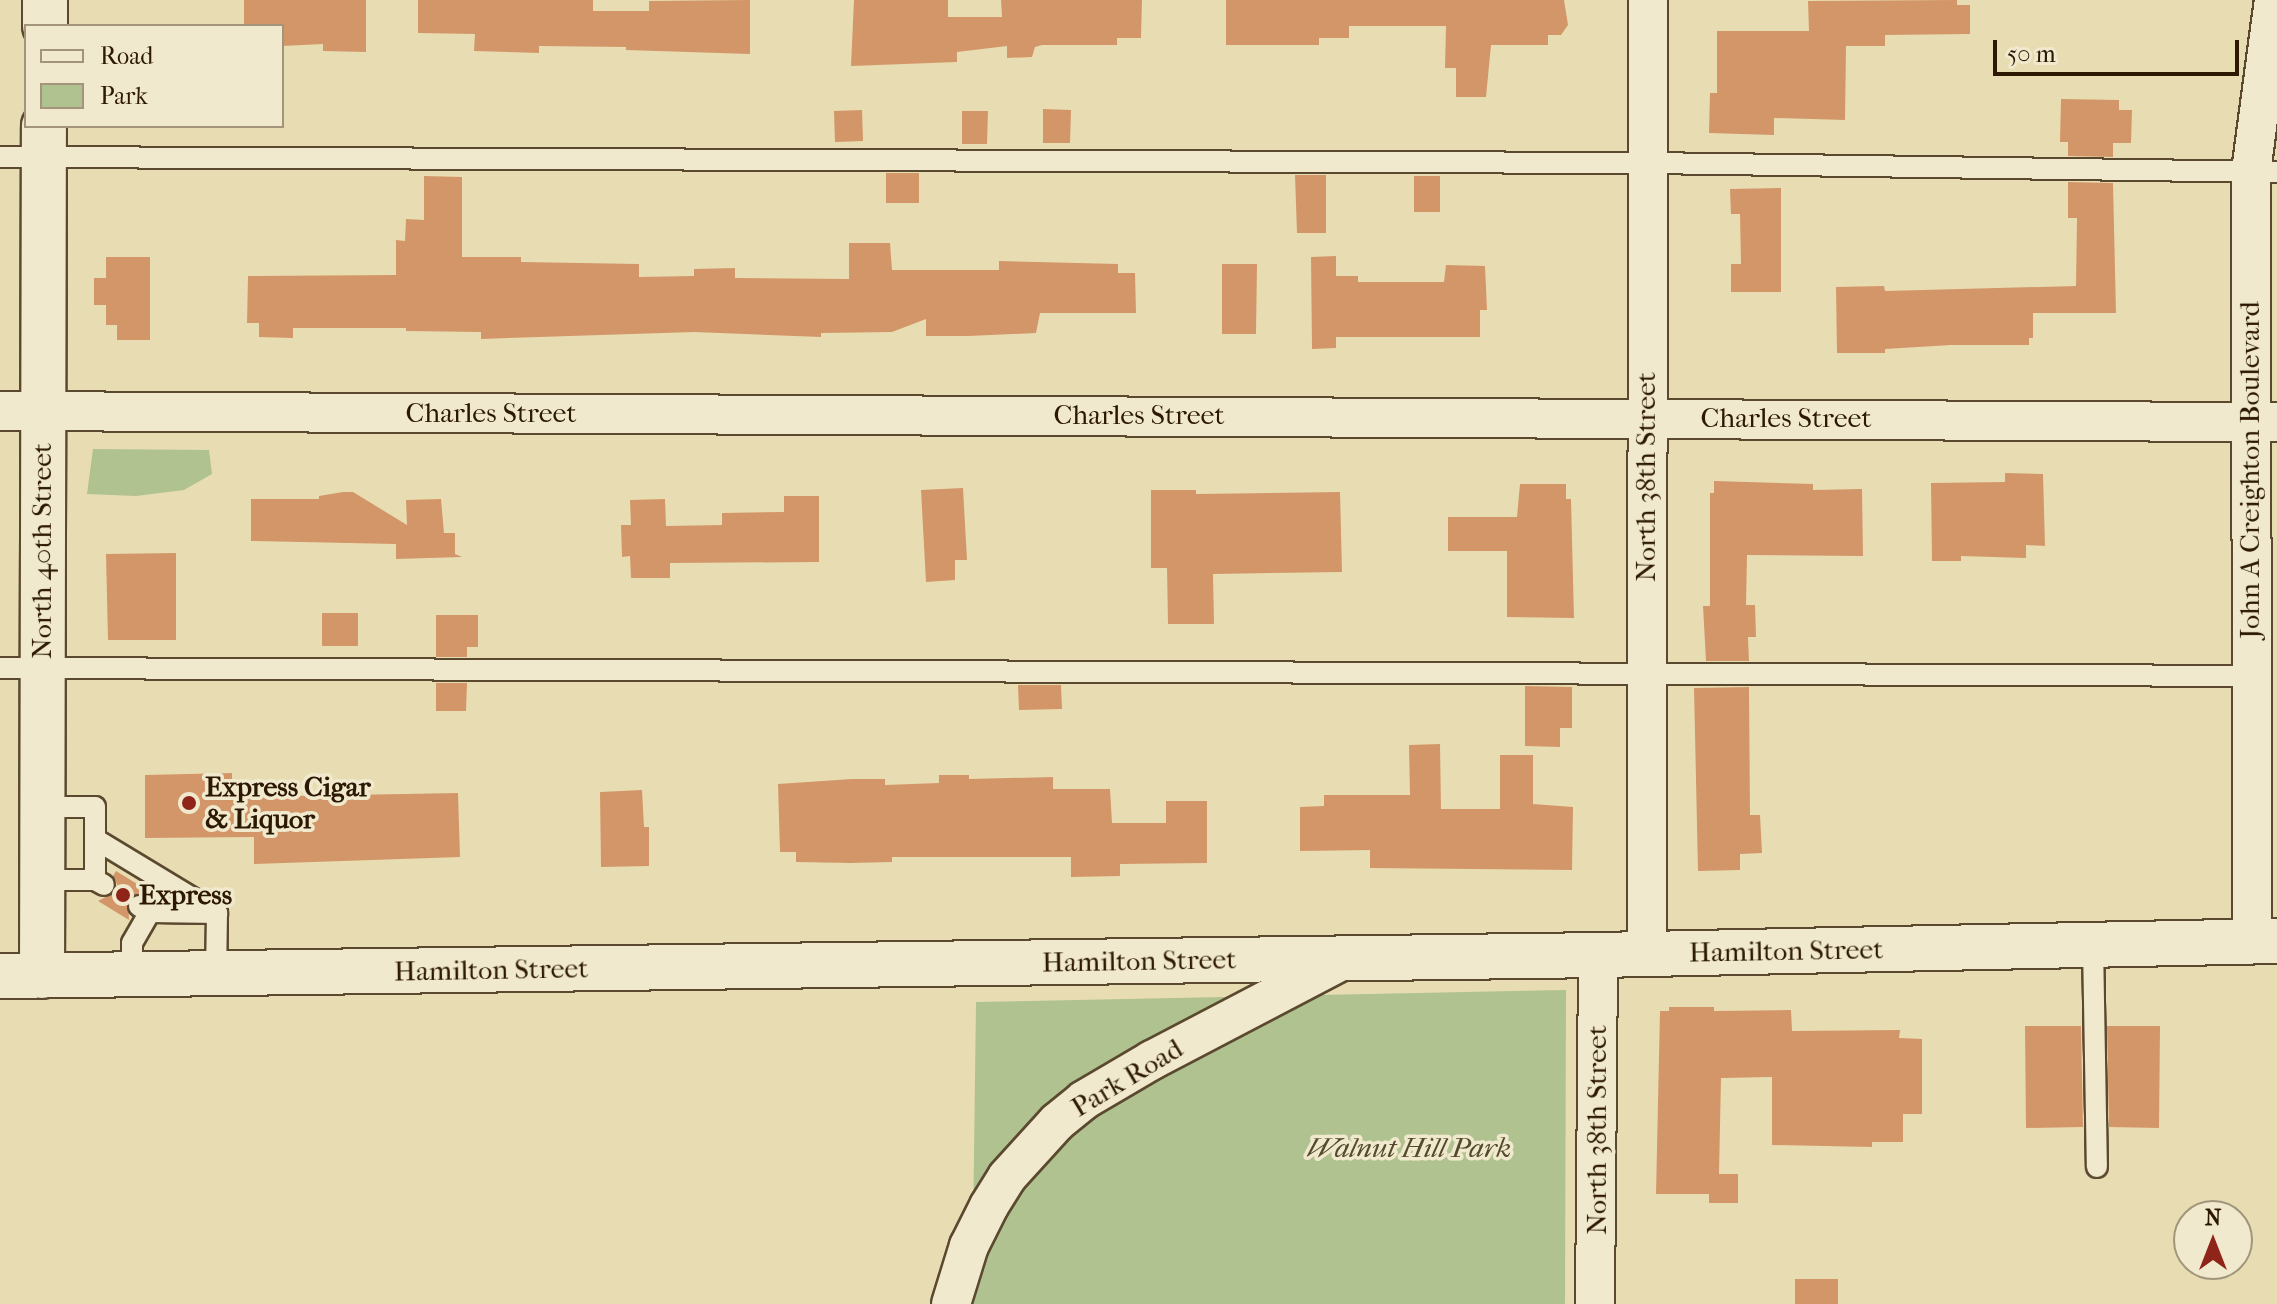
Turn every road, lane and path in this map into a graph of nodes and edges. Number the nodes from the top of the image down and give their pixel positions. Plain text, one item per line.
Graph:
1 (45, 0) edge
2 (1648, 0) edge
3 (2274, 0) edge
4 (45, 24) edge
5 (44, 142) edge
6 (0, 157) edge
7 (1647, 163) junction
8 (2264, 172) edge
9 (21, 411) edge
10 (1646, 417) junction
11 (2263, 422) edge
12 (21, 668) edge
13 (1647, 674) junction
14 (2250, 676) junction
15 (42, 807) junction
16 (95, 839) junction
17 (42, 880) junction
18 (217, 913) junction
19 (2264, 941) edge
20 (2093, 944) junction
21 (1647, 954) junction
22 (1598, 955) junction
23 (1345, 959) junction
24 (216, 974) junction
25 (132, 975) junction
26 (21, 976) edge
27 (2097, 1167) dead end
28 (951, 1304) edge
29 (1595, 1304) edge

1 - 4 main road
2 - 7 street, North 38th Street
3 - 8 street, John A Creighton Boulevard
5 - 6 lane
5 - 7 lane
5 - 9 main road, North 40th Street
7 - 8 lane
7 - 10 street, North 38th Street
8 - 11 street, John A Creighton Boulevard
9 - 10 street, Charles Street
9 - 12 main road, North 40th Street
10 - 11 street, Charles Street
10 - 13 street, North 38th Street
11 - 14 street, John A Creighton Boulevard
12 - 13 lane
12 - 15 main road, North 40th Street
13 - 14 lane
13 - 21 street, North 38th Street
14 - 19 street, John A Creighton Boulevard
15 - 16 lane
15 - 17 main road, North 40th Street
16 - 17 lane
16 - 18 lane
17 - 26 main road, North 40th Street
18 - 24 lane
18 - 25 lane
19 - 20 main road, Hamilton Street
20 - 21 main road, Hamilton Street
20 - 27 lane
21 - 22 main road, Hamilton Street
22 - 23 main road, Hamilton Street
22 - 29 street, North 38th Street
23 - 24 main road, Hamilton Street
23 - 28 street, Park Road
24 - 25 main road, Hamilton Street
25 - 26 main road, Hamilton Street

